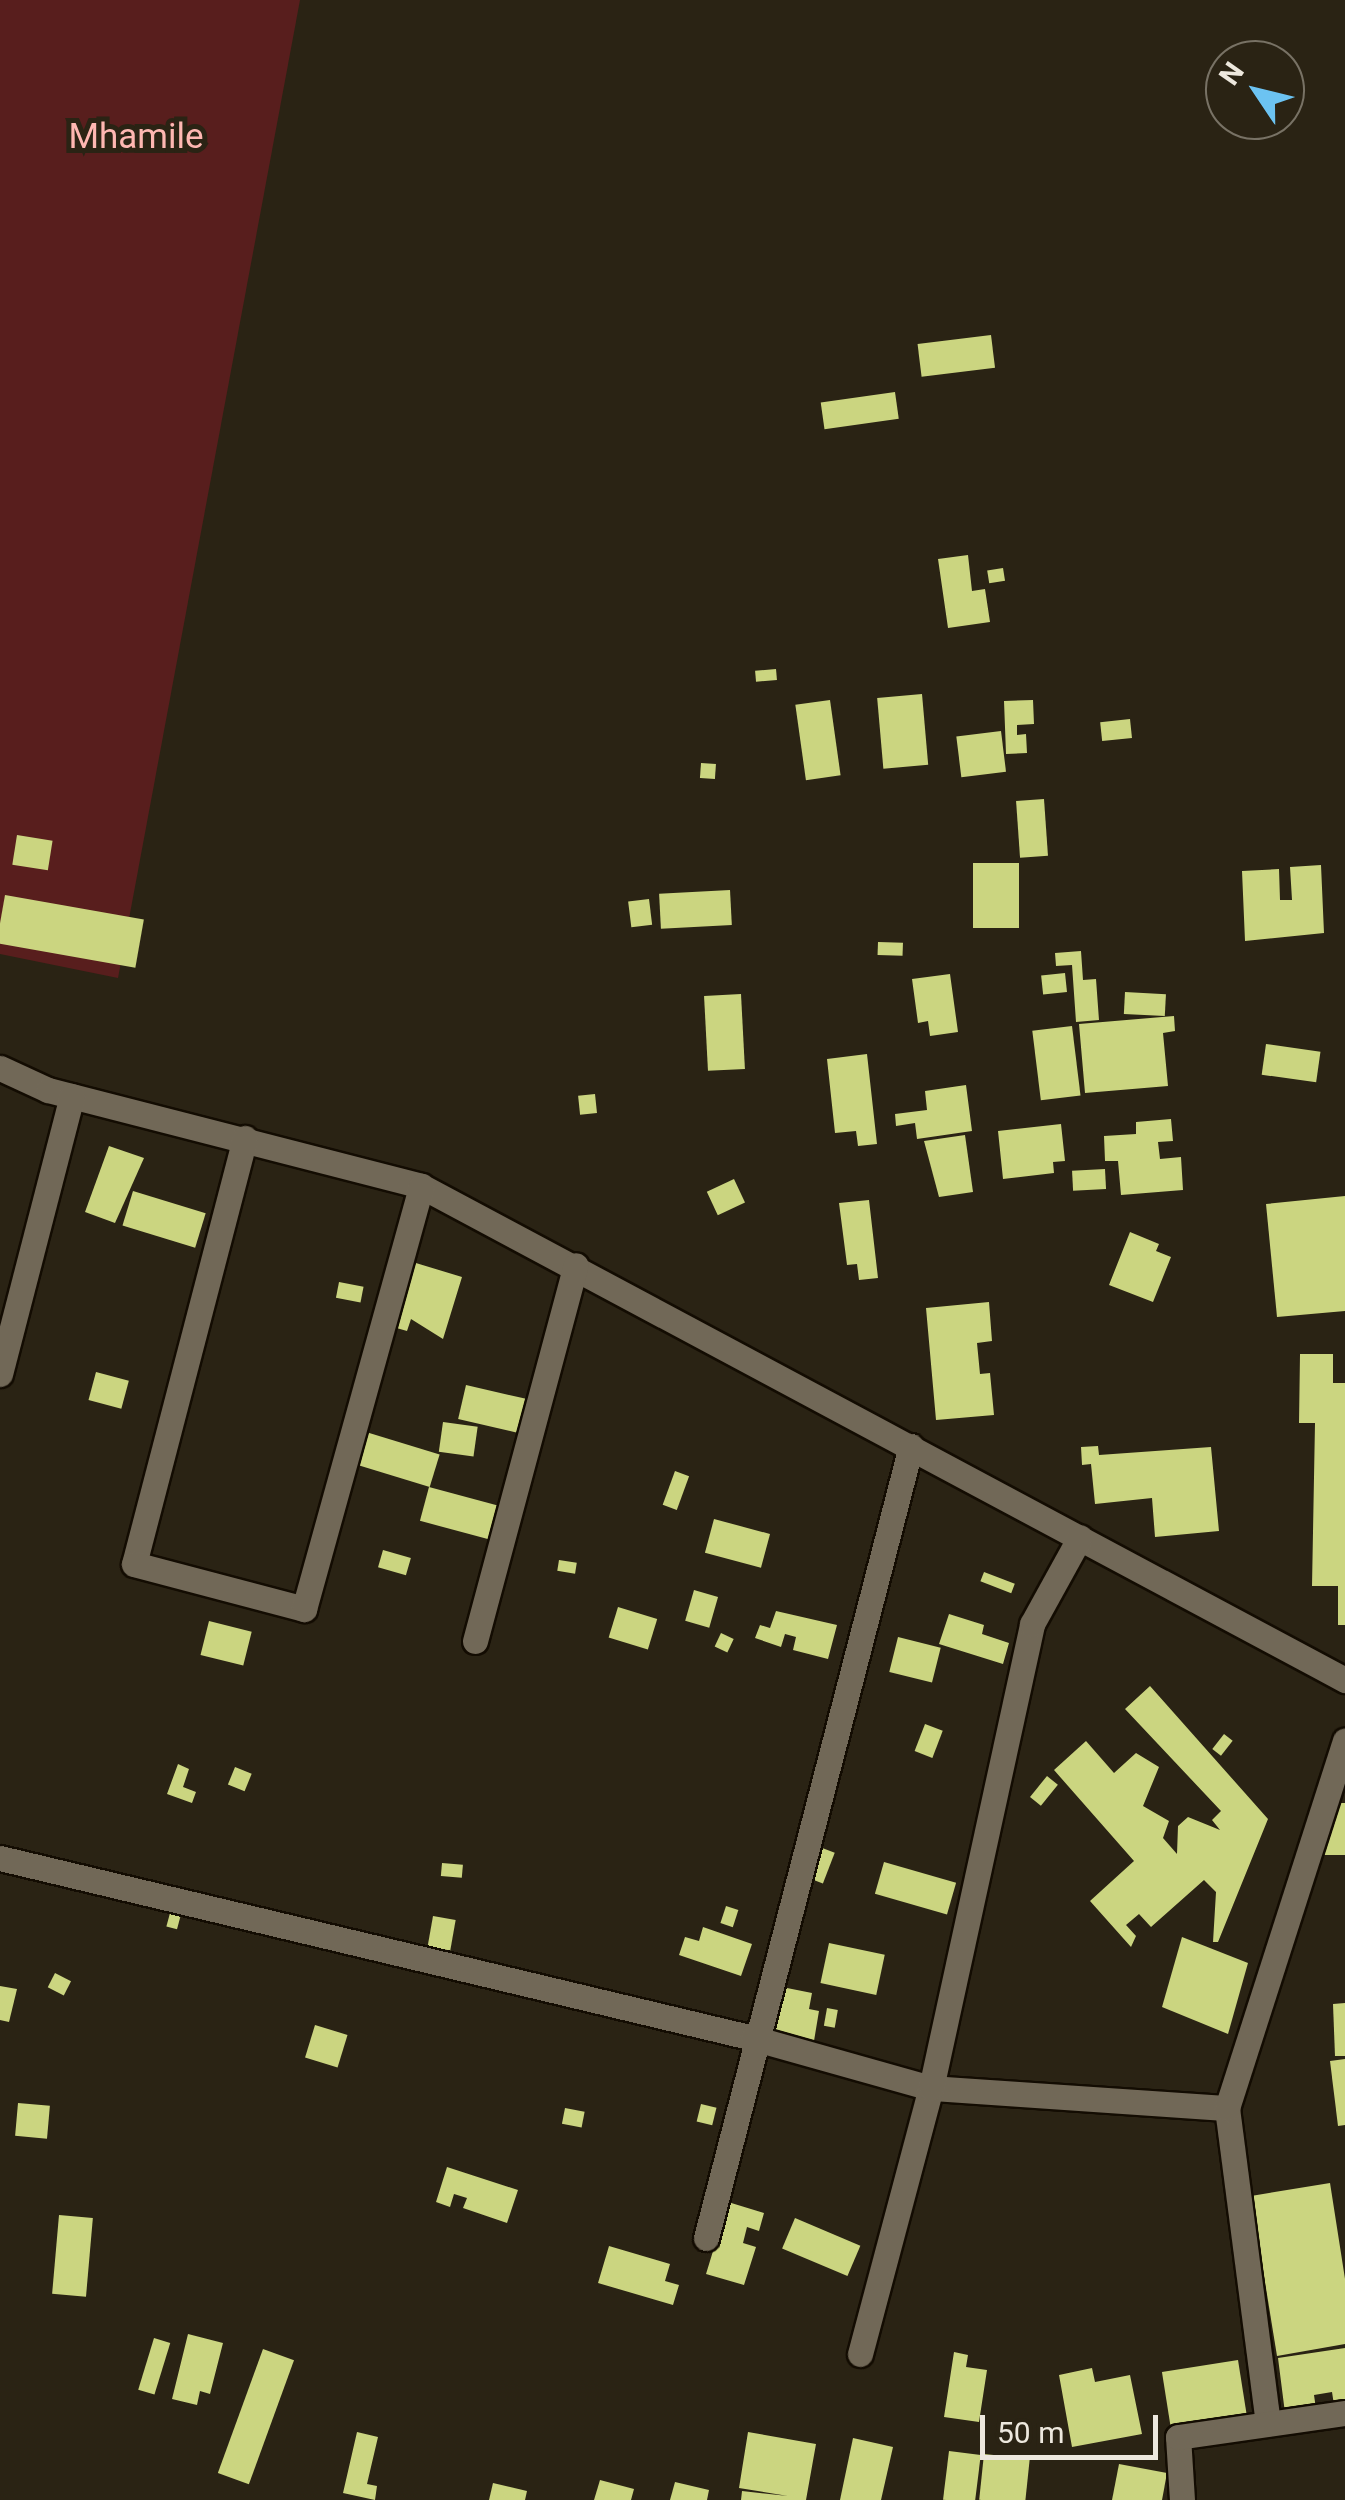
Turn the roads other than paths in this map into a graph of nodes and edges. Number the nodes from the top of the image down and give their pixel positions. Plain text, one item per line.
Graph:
1 (0, 1068) edge
2 (72, 1096) junction
3 (245, 1138) junction
4 (421, 1186) junction
5 (576, 1265) junction
6 (0, 1374) edge
7 (910, 1446) junction
8 (1080, 1537) junction
9 (475, 1642) dead end
10 (1345, 1680) edge
11 (1345, 1740) edge
12 (0, 1858) edge
13 (753, 2038) junction
14 (931, 2088) junction
15 (1227, 2108) junction
16 (706, 2238) dead end
17 (860, 2354) dead end
18 (1345, 2413) edge
19 (1268, 2423) junction
20 (1182, 2500) edge

1 - 2 street
2 - 3 street
2 - 6 street
3 - 4 street
3 - 4 street
4 - 5 street
5 - 7 street
5 - 9 street
7 - 8 street
7 - 13 street
8 - 10 street
8 - 14 street
11 - 15 street
12 - 13 street
13 - 14 street
13 - 16 street
14 - 15 street
14 - 17 street
15 - 19 street
18 - 19 street
19 - 20 street

